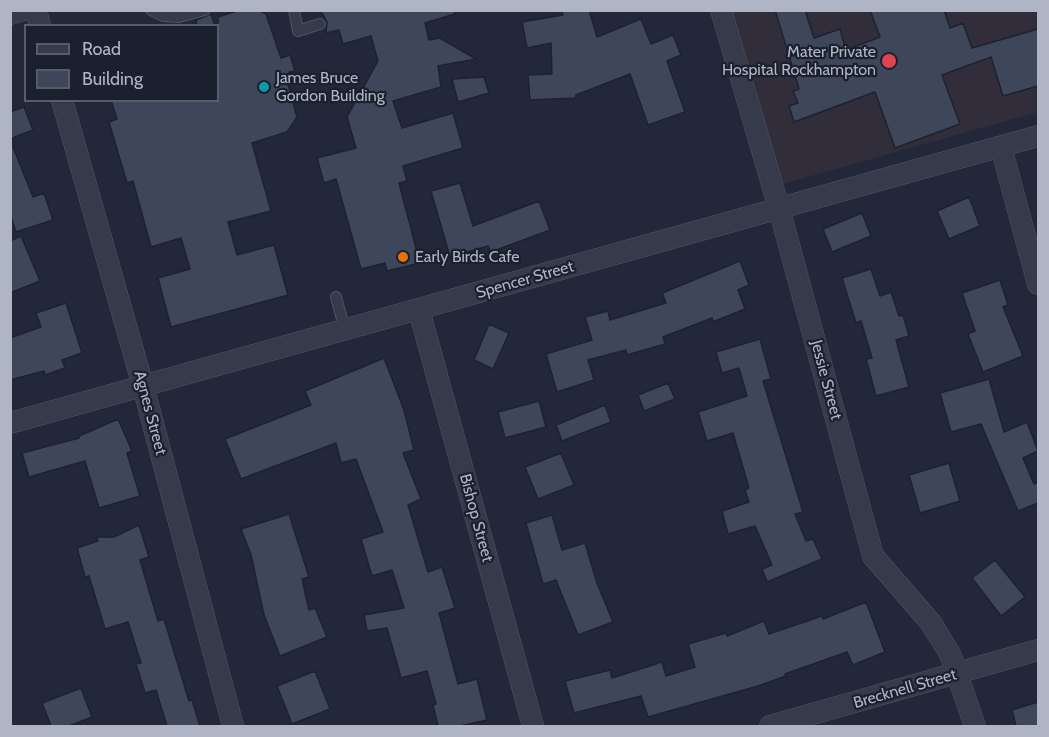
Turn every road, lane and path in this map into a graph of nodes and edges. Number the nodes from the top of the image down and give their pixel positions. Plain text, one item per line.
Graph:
1 (23, 10) edge
2 (151, 10) edge
3 (205, 10) edge
4 (294, 10) edge
5 (721, 10) edge
6 (10, 14) edge
7 (320, 24) dead end
8 (63, 102) edge
9 (1038, 136) edge
10 (1001, 147) junction
11 (779, 208) junction
12 (1038, 284) edge
13 (336, 297) dead end
14 (419, 310) junction
15 (345, 330) junction
16 (143, 386) junction
17 (10, 423) edge
18 (1038, 650) edge
19 (959, 674) junction
20 (233, 726) edge
21 (532, 726) edge
22 (770, 726) edge
23 (975, 726) edge

1 - 6 street
2 - 3 lane
4 - 7 lane
5 - 11 street, Jessie Street
8 - 16 street, Agnes Street
9 - 10 street, Spencer Street
10 - 11 street, Spencer Street
10 - 12 street
11 - 14 street, Spencer Street
11 - 19 street, Jessie Street
13 - 15 lane
14 - 15 street, Spencer Street
14 - 21 street, Bishop Street
15 - 16 street, Spencer Street
16 - 17 street, Spencer Street
16 - 20 street, Agnes Street
18 - 19 street, Brecknell Street
19 - 22 street, Brecknell Street
19 - 23 street, Jessie Street

